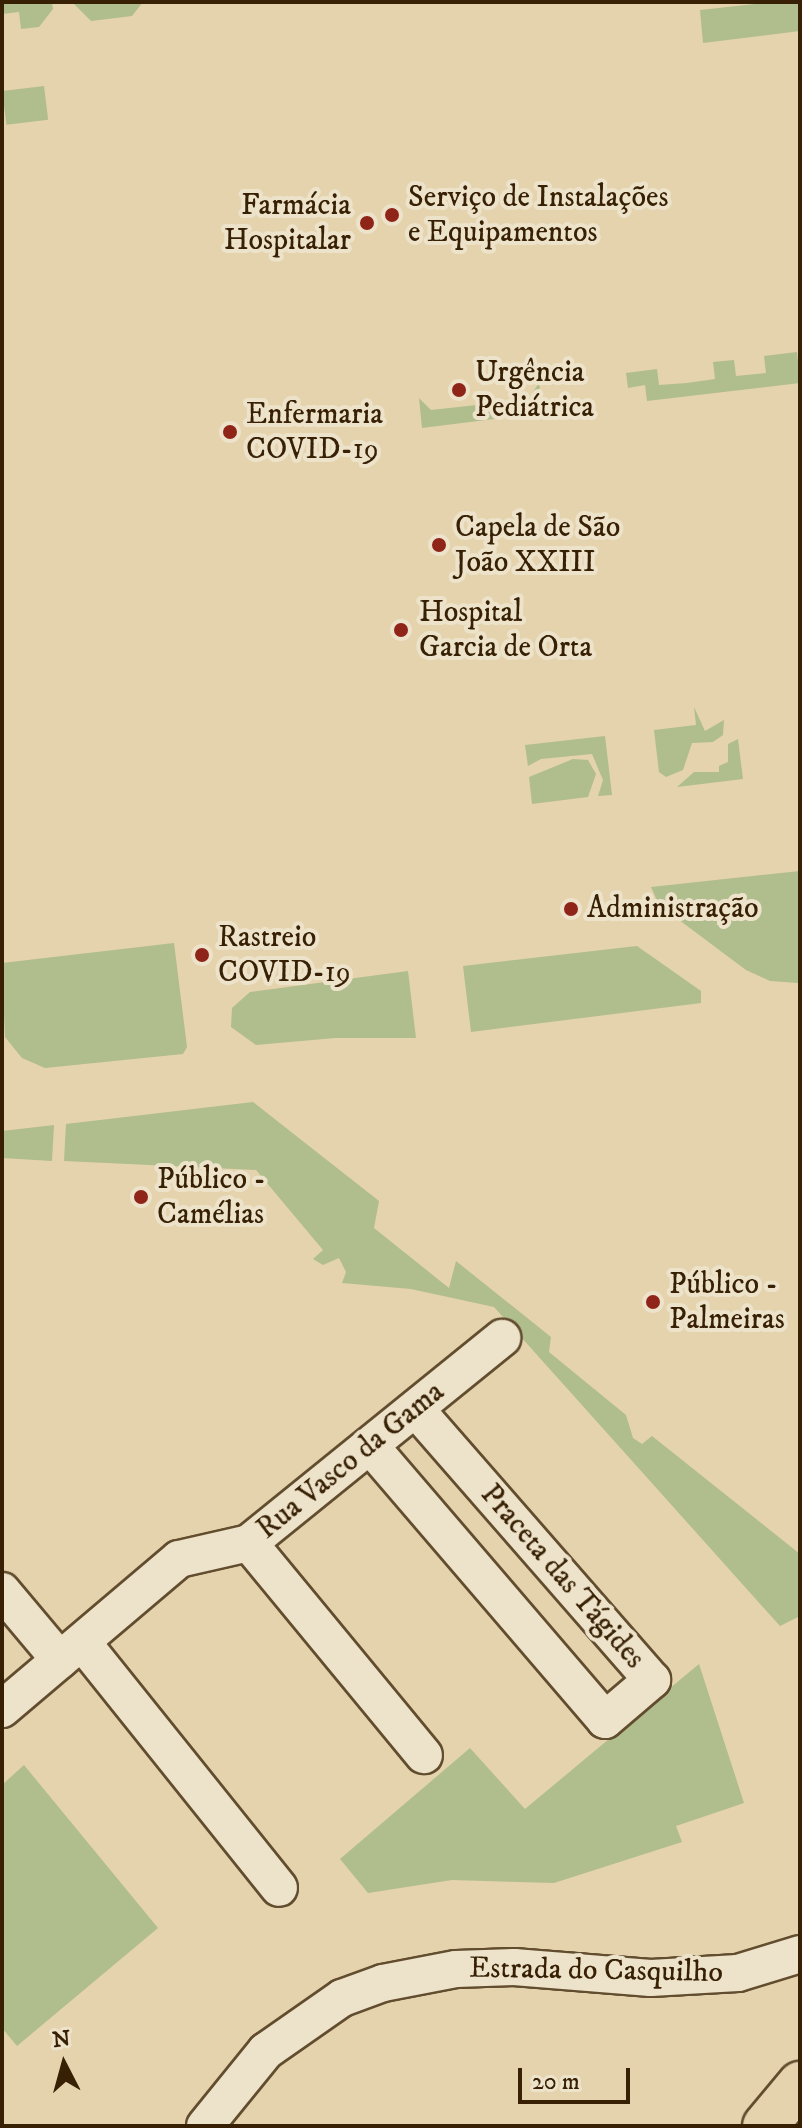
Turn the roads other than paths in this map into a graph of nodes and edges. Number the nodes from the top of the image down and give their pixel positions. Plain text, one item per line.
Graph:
1 (502, 1338) dead end
2 (417, 1411) junction
3 (372, 1448) junction
4 (249, 1543) junction
5 (2, 1591) edge
6 (71, 1651) junction
7 (7, 1695) edge
8 (424, 1755) dead end
9 (279, 1888) dead end
10 (800, 1954) edge
11 (800, 2084) edge
12 (205, 2126) edge
13 (765, 2126) edge

1 - 2 street, Rua Vasco da Gama
2 - 3 street, Rua Vasco da Gama
2 - 3 street, Praceta das Tágides
3 - 4 street, Rua Vasco da Gama
4 - 6 street, Rua Vasco da Gama
4 - 8 street
5 - 6 street
6 - 7 street, Rua Vasco da Gama
6 - 9 street
10 - 12 street, Estrada do Casquilho
11 - 13 main road

